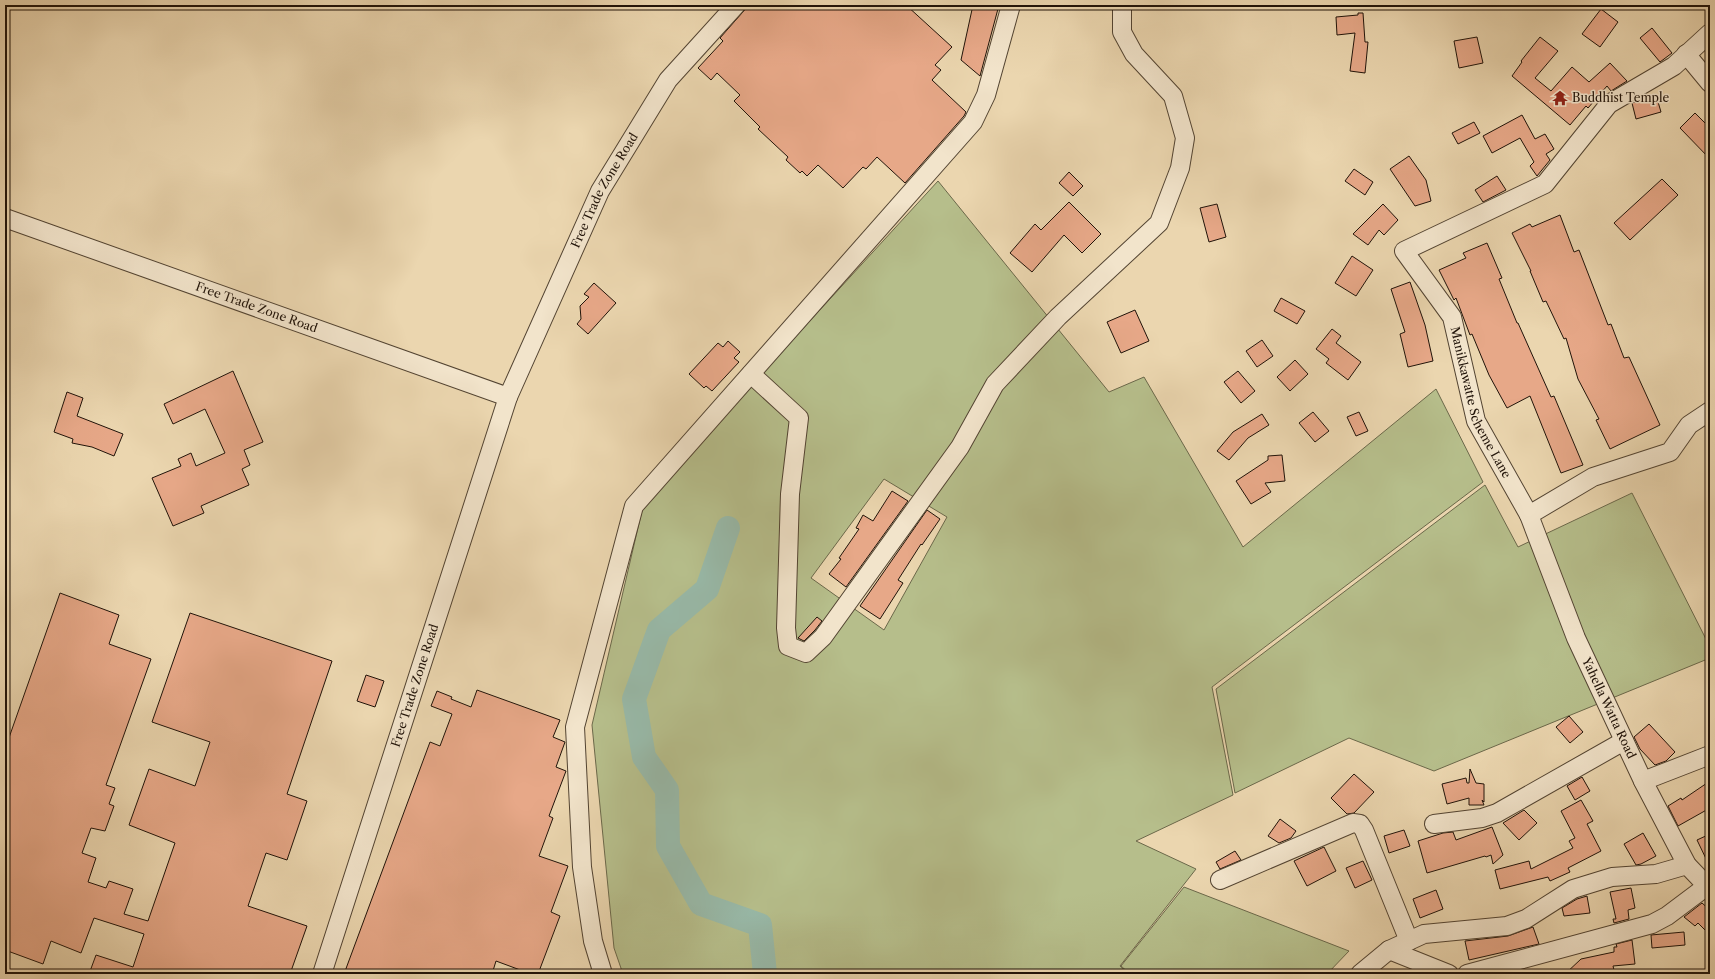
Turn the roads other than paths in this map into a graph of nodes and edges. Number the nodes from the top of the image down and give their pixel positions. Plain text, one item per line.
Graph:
1 (736, 5) edge
2 (1011, 5) edge
3 (1122, 5) edge
4 (1710, 33) edge
5 (1686, 54) junction
6 (1710, 83) edge
7 (5, 218) edge
8 (752, 374) junction
9 (508, 397) junction
10 (1710, 410) edge
11 (1529, 516) junction
12 (1624, 741) junction
13 (1710, 755) edge
14 (1643, 781) junction
15 (1434, 824) dead end
16 (1687, 865) junction
17 (1220, 880) dead end
18 (1709, 887) edge
19 (1409, 941) junction
20 (1389, 950) junction
21 (322, 974) edge
22 (603, 974) edge
23 (1360, 974) edge
24 (1449, 974) edge
25 (1467, 974) edge

1 - 9 street, Free Trade Zone Road
2 - 8 street
3 - 8 street
4 - 5 street, Manikkawatte Scheme Lane
5 - 6 street
5 - 11 street, Manikkawatte Scheme Lane
7 - 9 street, Free Trade Zone Road
8 - 22 street
9 - 21 street, Free Trade Zone Road
10 - 11 street
11 - 12 street, Yahella Watta Road
12 - 14 street, Yahella Watta Road
12 - 15 street
13 - 14 street
14 - 16 street, Yahella Watta Road
16 - 18 street, Yahella Watta Road
16 - 19 street
17 - 19 street
18 - 25 street
19 - 20 street
20 - 23 street
20 - 24 street

